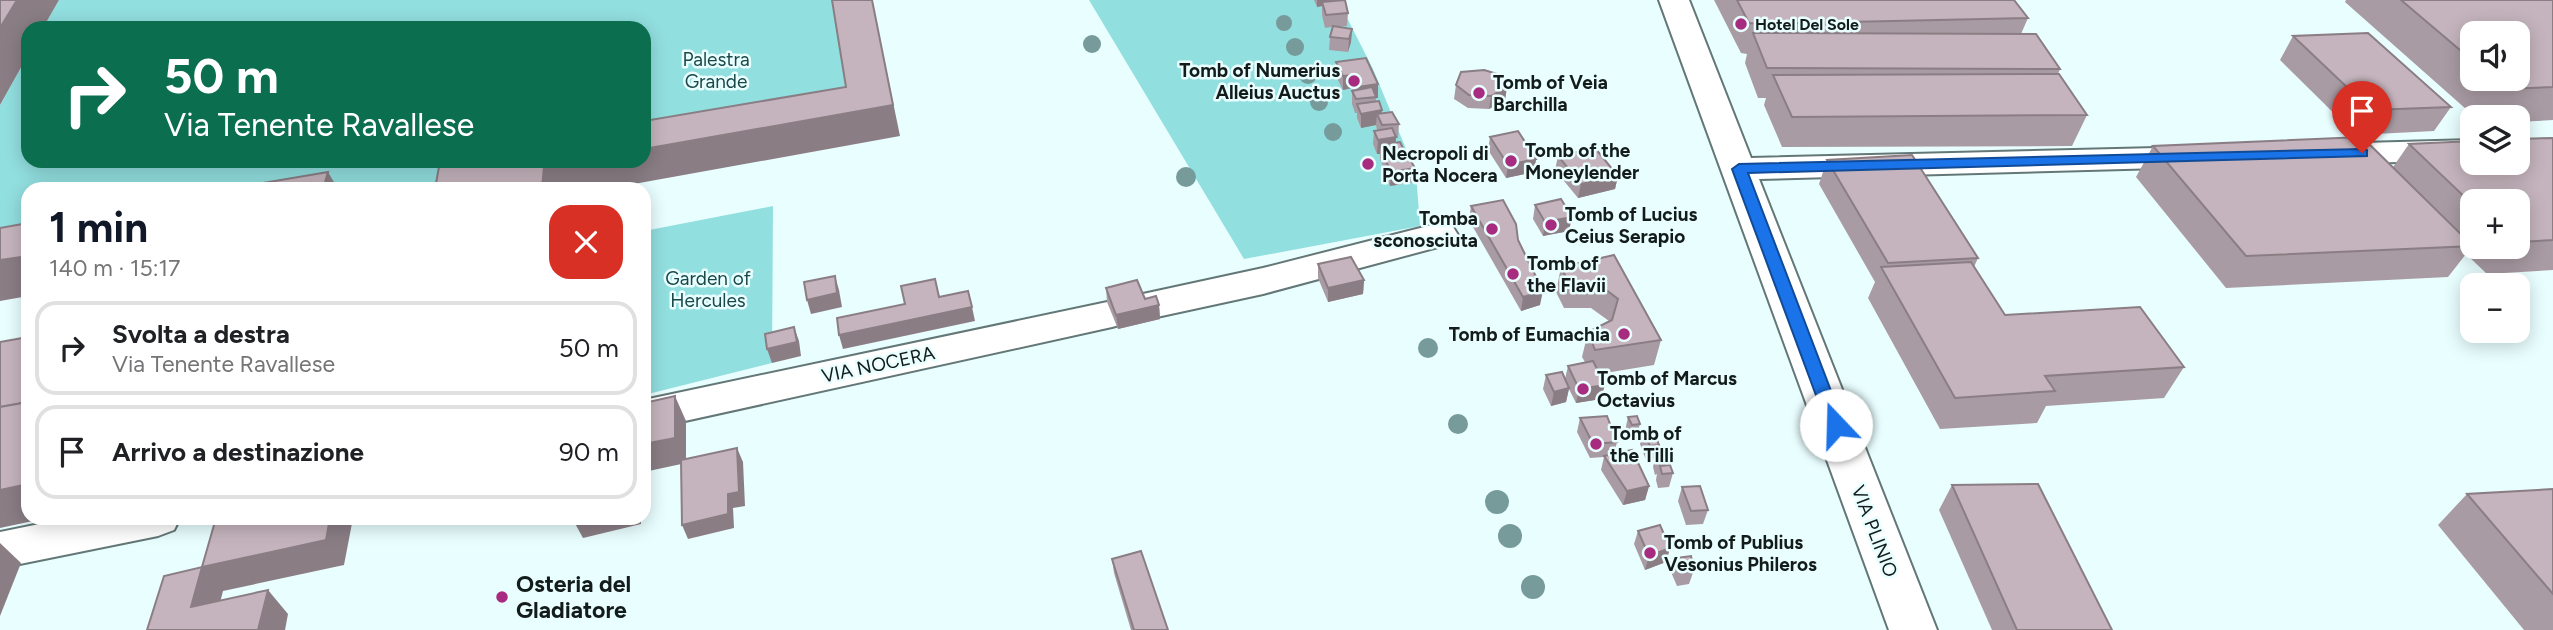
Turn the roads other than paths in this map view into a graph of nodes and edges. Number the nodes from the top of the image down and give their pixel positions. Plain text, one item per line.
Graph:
1 (1674, 0) edge
2 (2460, 150) edge
3 (2292, 155) edge
4 (2237, 156) edge
5 (1739, 169) junction
6 (1440, 235) dead end
7 (651, 413) edge
8 (124, 525) edge
9 (0, 551) edge
10 (1913, 630) edge

1 - 5 street, VIA PLINIO
2 - 3 street
4 - 5 street
5 - 10 street, VIA PLINIO
6 - 7 street, VIA NOCERA
8 - 9 street

